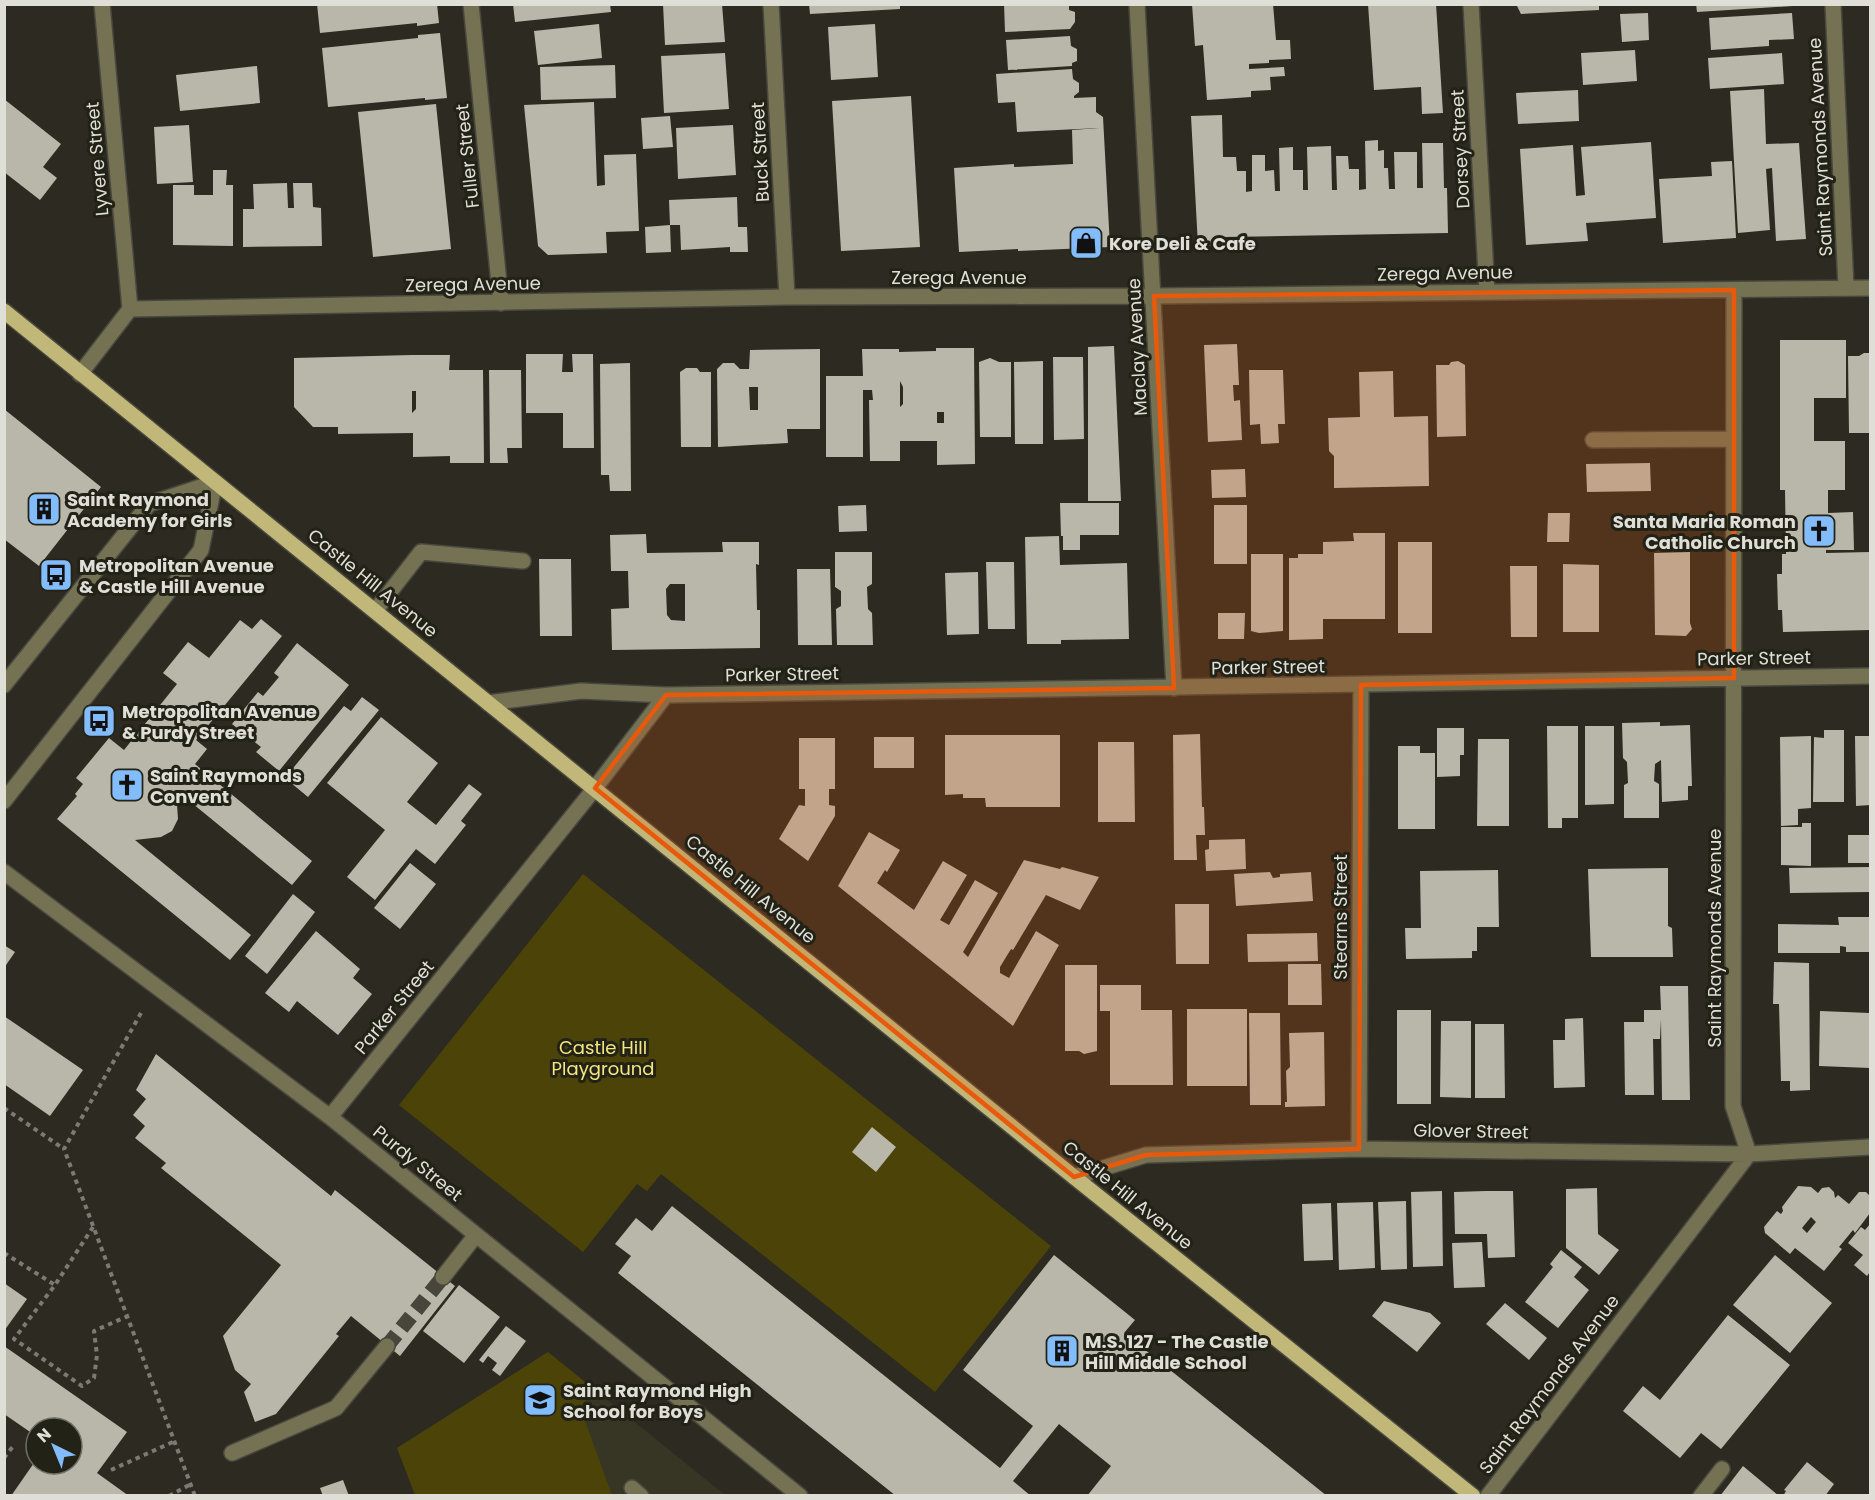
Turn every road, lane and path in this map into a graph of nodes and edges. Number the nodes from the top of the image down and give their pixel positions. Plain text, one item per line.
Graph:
1 (102, 4) edge
2 (471, 4) edge
3 (771, 4) edge
4 (1137, 4) edge
5 (1471, 4) edge
6 (1833, 4) edge
7 (1846, 288) junction
8 (1870, 288) edge
9 (1734, 290) junction
10 (1487, 292) junction
11 (1154, 296) junction
12 (787, 297) junction
13 (501, 303) junction
14 (130, 309) junction
15 (4, 311) edge
16 (80, 374) junction
17 (1734, 439) junction
18 (1593, 440) dead end
19 (215, 482) junction
20 (523, 561) dead end
21 (375, 611) junction
22 (1870, 676) edge
23 (1734, 678) junction
24 (4, 685) edge
25 (1361, 685) junction
26 (1174, 688) junction
27 (666, 695) junction
28 (489, 703) junction
29 (595, 788) junction
30 (4, 801) edge
31 (4, 872) edge
32 (141, 1013) dead end
33 (4, 1108) edge
34 (330, 1117) junction
35 (1870, 1147) edge
36 (64, 1149) junction
37 (1359, 1149) junction
38 (1749, 1154) junction
39 (1074, 1177) junction
40 (94, 1226) junction
41 (476, 1235) junction
42 (4, 1253) edge
43 (443, 1276) tunnel mouth
44 (55, 1285) junction
45 (128, 1316) junction
46 (387, 1346) tunnel mouth
47 (175, 1441) junction
48 (14, 1445) dead end
49 (232, 1454) dead end
50 (4, 1458) edge
51 (1722, 1469) dead end
52 (111, 1470) dead end
53 (191, 1484) junction
54 (169, 1496) edge
55 (195, 1496) edge
56 (800, 1496) edge
57 (1473, 1496) edge
58 (1488, 1496) edge
59 (1701, 1496) edge

1 - 14 street, Lyvere Street
2 - 13 street, Fuller Street
3 - 12 street, Buck Street
4 - 11 street, Maclay Avenue
5 - 10 street, Dorsey Street
6 - 7 street, Saint Raymonds Avenue
7 - 8 street, Zerega Avenue
7 - 9 street, Zerega Avenue
9 - 10 street, Zerega Avenue
9 - 17 street, Saint Raymonds Avenue
10 - 11 street, Zerega Avenue
11 - 12 street, Zerega Avenue
11 - 26 street, Maclay Avenue
12 - 13 street, Zerega Avenue
13 - 14 street, Zerega Avenue
14 - 16 street
15 - 16 main road, Castle Hill Avenue
16 - 19 main road, Castle Hill Avenue
17 - 18 street
17 - 23 street, Saint Raymonds Avenue
19 - 21 main road, Castle Hill Avenue
19 - 24 street
19 - 30 street
20 - 21 street
21 - 28 main road, Castle Hill Avenue
22 - 23 street, Parker Street
23 - 25 street, Parker Street
23 - 38 street, Saint Raymonds Avenue
25 - 26 street, Parker Street
25 - 37 street, Stearns Street
26 - 27 street, Parker Street
27 - 28 street, Parker Street
27 - 29 street, Parker Street
28 - 29 main road, Castle Hill Avenue
29 - 34 street, Parker Street
29 - 39 main road, Castle Hill Avenue
31 - 34 street, Purdy Street
32 - 36 path
33 - 36 path
34 - 41 street, Purdy Street
35 - 38 street, Glover Street
36 - 40 path
37 - 38 street, Glover Street
37 - 39 street, Glover Street
38 - 58 street, Saint Raymonds Avenue
39 - 57 main road, Castle Hill Avenue
40 - 44 path
40 - 45 path
41 - 43 street
41 - 56 street, Purdy Street
42 - 44 path
44 - 45 path
45 - 47 path
46 - 49 street
47 - 52 path
47 - 53 path
48 - 50 path
51 - 59 street
53 - 54 path
53 - 55 path

